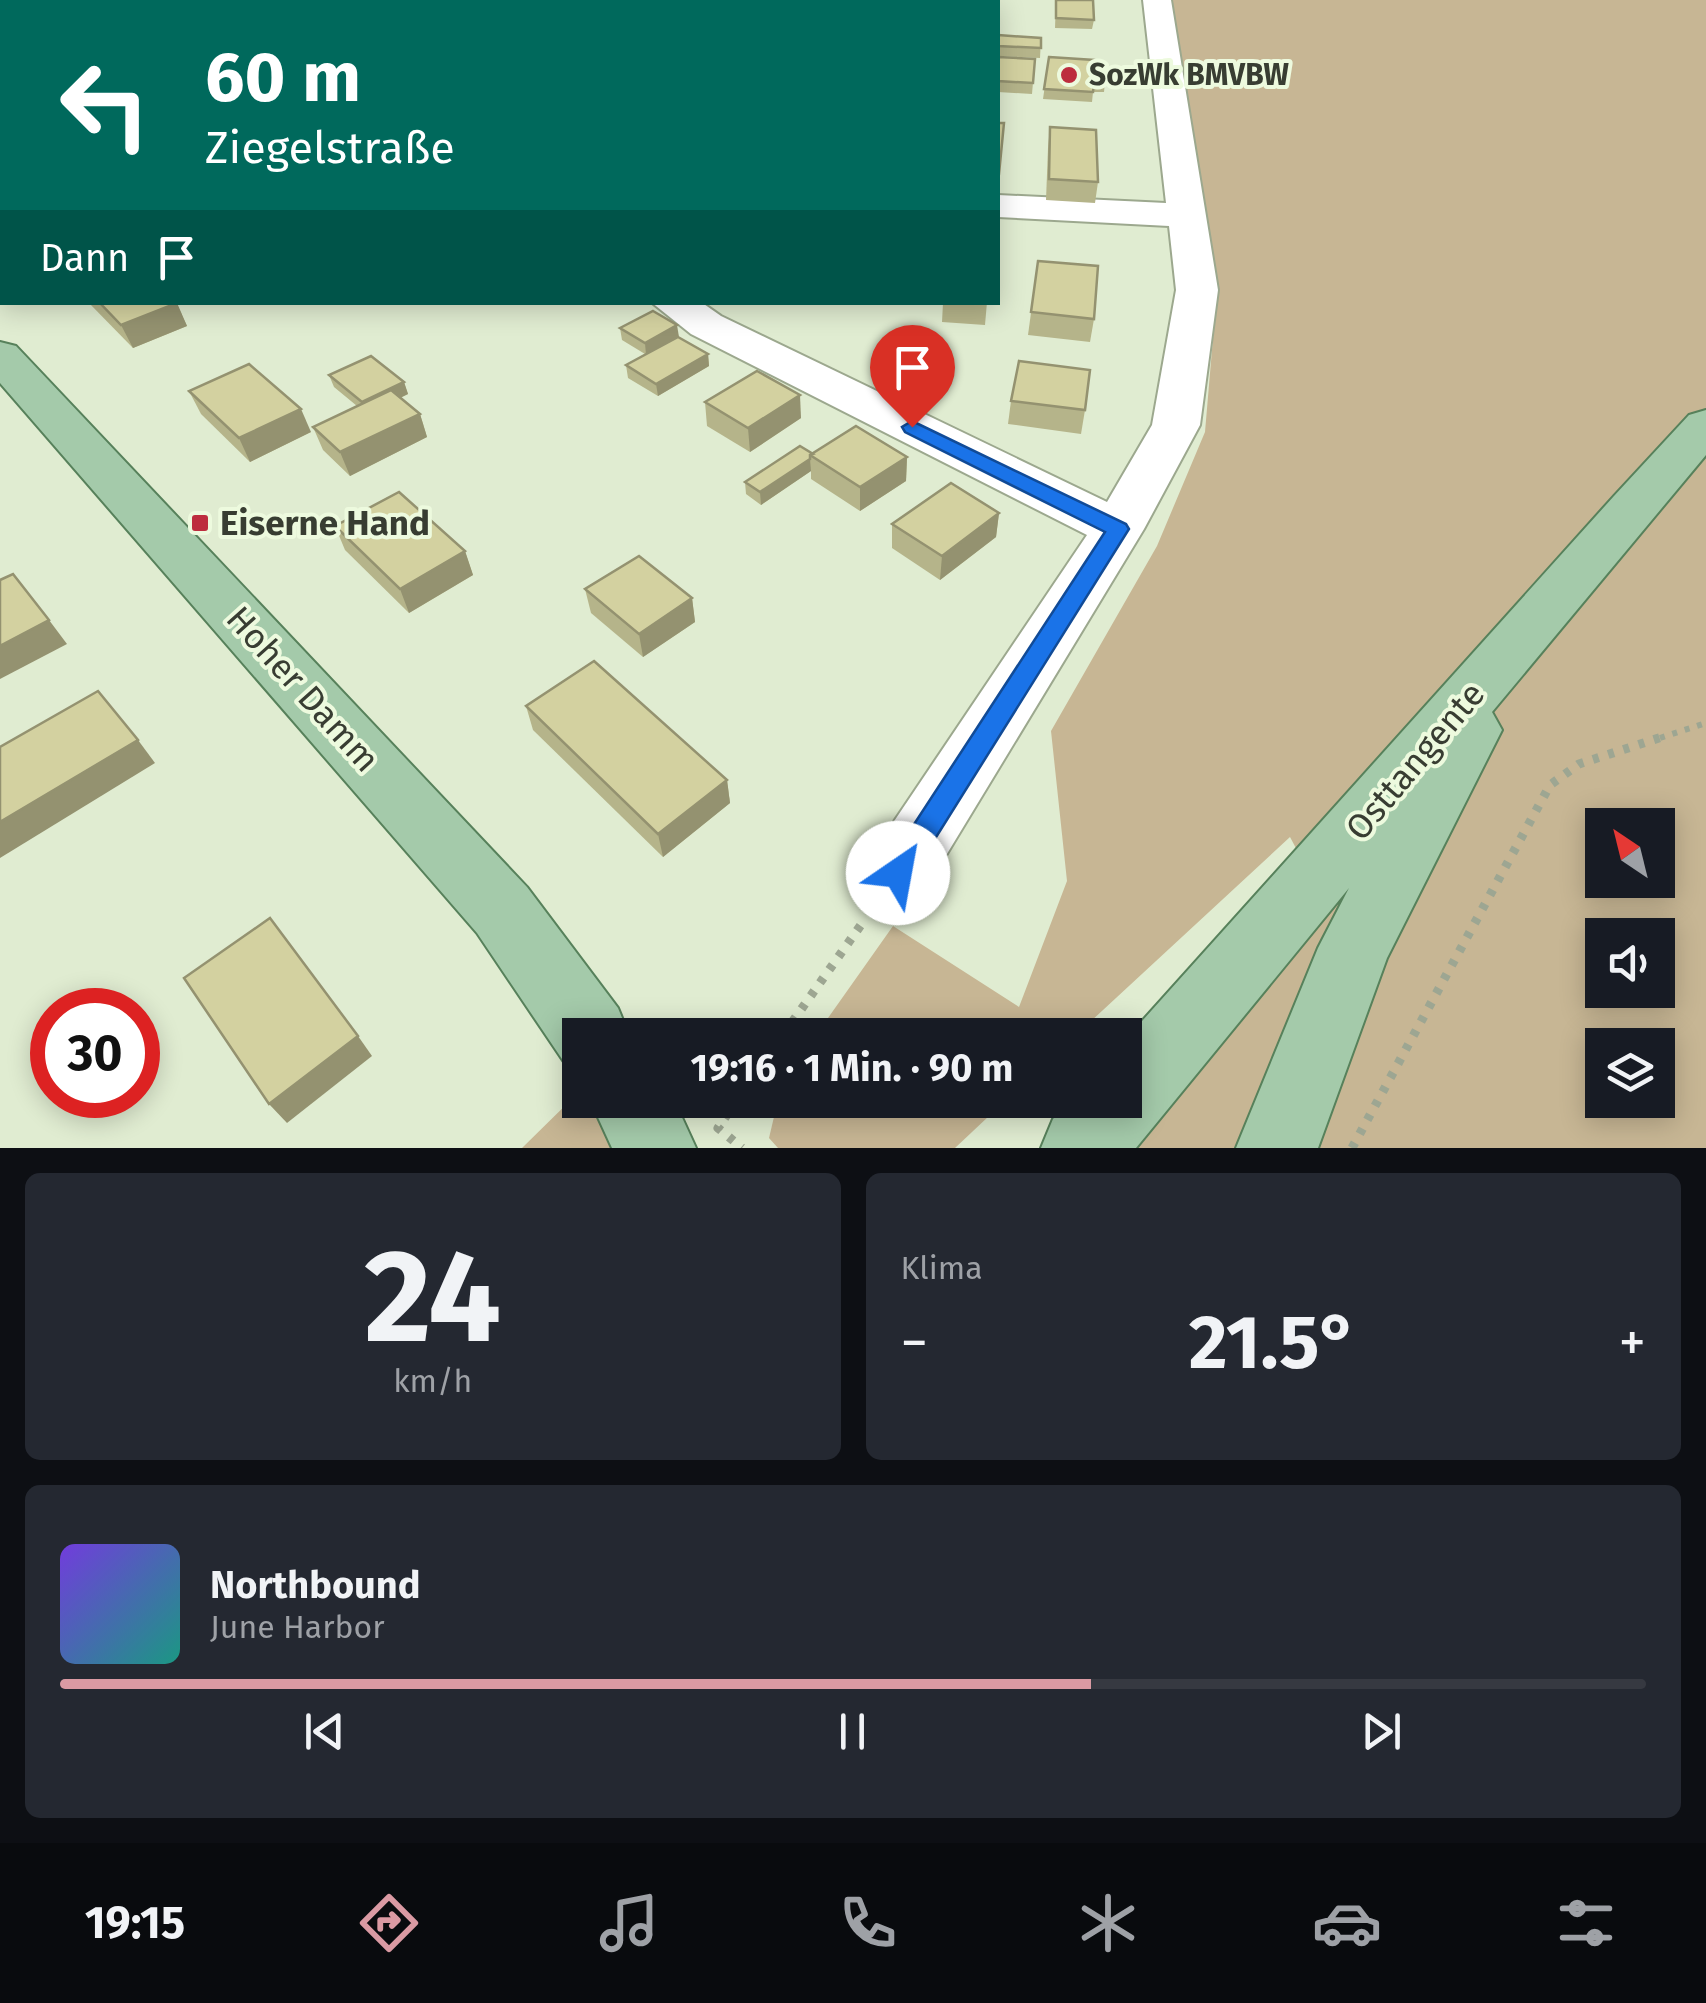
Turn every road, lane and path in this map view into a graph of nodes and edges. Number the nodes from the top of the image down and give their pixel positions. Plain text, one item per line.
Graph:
1 (1156, 0) edge
2 (1000, 206) edge
3 (1187, 215) junction
4 (676, 305) edge
5 (0, 355) edge
6 (1706, 424) edge
7 (1118, 529) junction
8 (1529, 622) junction
9 (1706, 722) edge
10 (898, 873) joint
11 (580, 1018) edge
12 (795, 1018) edge
13 (1142, 1078) edge
14 (657, 1118) edge
15 (713, 1118) edge
16 (1108, 1118) edge
17 (686, 1138) edge
18 (742, 1148) edge
19 (1082, 1148) edge
20 (1276, 1148) edge
21 (1352, 1148) edge

1 - 3 street
2 - 3 street
3 - 7 street
4 - 7 street
5 - 11 main road, Hoher Damm
6 - 8 main road, Osttangente
7 - 10 street
8 - 13 main road, Osttangente
8 - 20 main road
9 - 21 path
10 - 12 path
14 - 17 main road
15 - 17 path
16 - 19 main road, Osttangente
17 - 18 path

